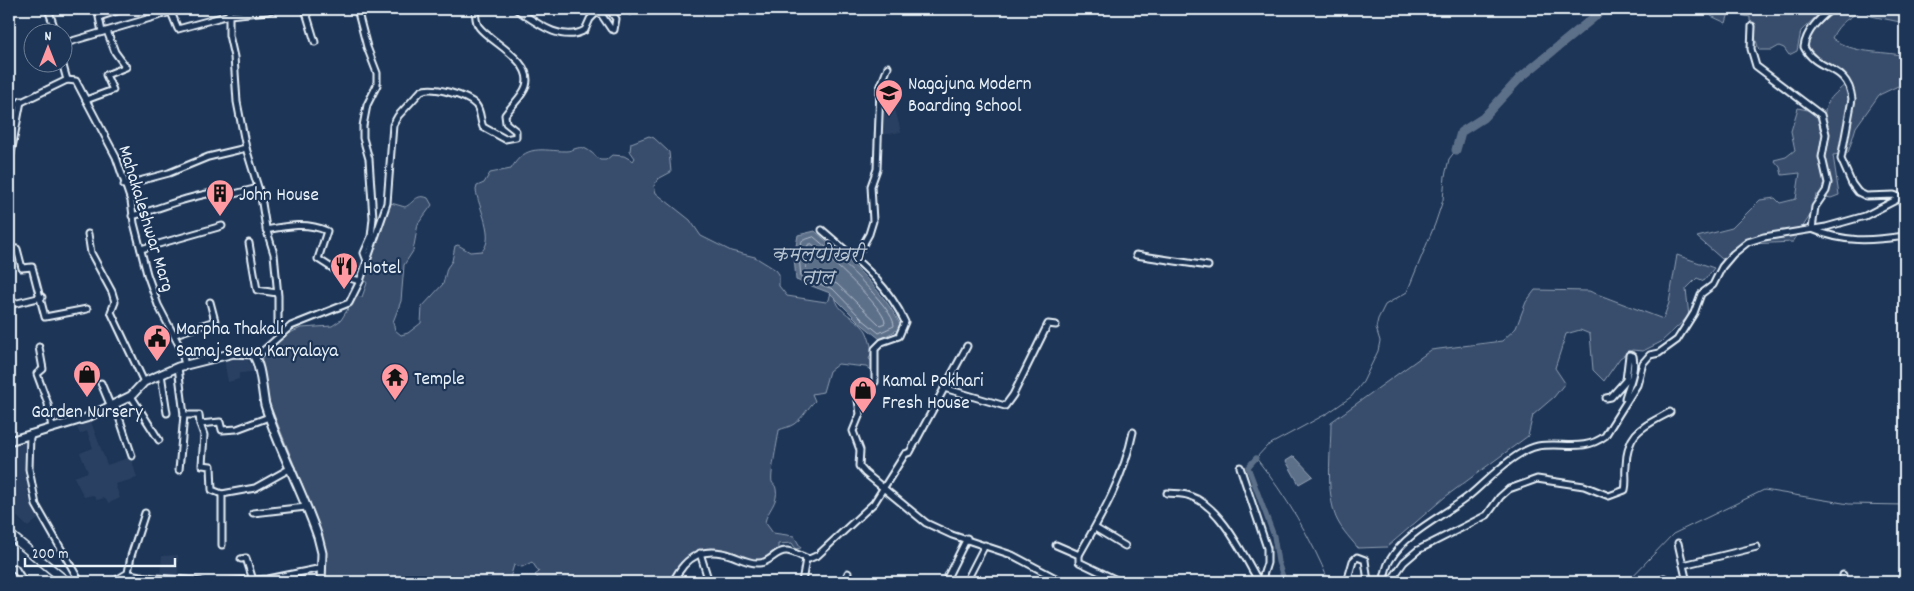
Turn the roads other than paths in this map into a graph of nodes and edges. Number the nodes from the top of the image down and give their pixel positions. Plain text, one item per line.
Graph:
1 (48, 9) edge
2 (123, 9) edge
3 (274, 9) edge
4 (306, 9) edge
5 (357, 9) edge
6 (475, 9) edge
7 (516, 9) edge
8 (609, 9) edge
9 (625, 9) edge
10 (632, 9) edge
11 (1830, 9) edge
12 (229, 12) edge
13 (53, 22) edge
14 (1752, 26) dead end
15 (105, 32) junction
16 (72, 41) edge
17 (314, 42) dead end
18 (888, 67) dead end
19 (65, 72) edge
20 (67, 80) junction
21 (86, 100) junction
22 (21, 101) junction
23 (9, 108) edge
24 (246, 148) junction
25 (9, 164) edge
26 (124, 185) junction
27 (258, 188) junction
28 (132, 216) junction
29 (222, 226) dead end
30 (1812, 229) junction
31 (266, 230) junction
32 (822, 230) dead end
33 (88, 234) dead end
34 (1905, 236) edge
35 (249, 243) dead end
36 (9, 248) edge
37 (141, 249) junction
38 (1136, 255) dead end
39 (855, 259) junction
40 (367, 261) junction
41 (1208, 266) dead end
42 (360, 281) junction
43 (277, 293) junction
44 (42, 297) junction
45 (210, 302) dead end
46 (9, 305) edge
47 (87, 309) dead end
48 (1056, 325) dead end
49 (175, 334) junction
50 (282, 334) junction
51 (967, 346) dead end
52 (38, 348) dead end
53 (256, 357) junction
54 (181, 366) junction
55 (161, 374) junction
56 (144, 382) junction
57 (101, 383) dead end
58 (944, 388) junction
59 (131, 396) junction
60 (1606, 398) dead end
61 (1628, 399) junction
62 (113, 406) junction
63 (1670, 412) dead end
64 (167, 413) dead end
65 (184, 415) junction
66 (269, 417) junction
67 (200, 424) junction
68 (52, 428) junction
69 (1133, 432) dead end
70 (30, 434) junction
71 (159, 440) dead end
72 (9, 441) edge
73 (132, 456) dead end
74 (1240, 467) dead end
75 (291, 468) junction
76 (180, 470) dead end
77 (884, 488) junction
78 (1167, 493) dead end
79 (222, 494) junction
80 (306, 507) junction
81 (145, 513) dead end
82 (254, 513) dead end
83 (1094, 528) junction
84 (9, 534) edge
85 (966, 538) junction
86 (1678, 543) dead end
87 (222, 545) dead end
88 (985, 545) junction
89 (1056, 545) dead end
90 (1124, 546) dead end
91 (1757, 547) dead end
92 (700, 554) junction
93 (1079, 555) junction
94 (240, 559) dead end
95 (806, 559) junction
96 (1683, 565) junction
97 (322, 568) junction
98 (9, 570) edge
99 (128, 573) junction
100 (848, 573) dead end
101 (1843, 575) dead end
102 (171, 580) edge
103 (253, 580) junction
104 (190, 581) edge
105 (24, 582) edge
106 (67, 582) edge
107 (80, 582) edge
108 (113, 582) edge
109 (201, 582) edge
110 (221, 582) edge
111 (321, 582) edge
112 (673, 582) edge
113 (710, 582) edge
114 (802, 582) edge
115 (844, 582) edge
116 (945, 582) edge
117 (966, 582) edge
118 (1063, 582) edge
119 (1121, 582) edge
120 (1260, 582) edge
121 (1347, 582) edge
122 (1368, 582) edge
123 (1383, 582) edge
124 (1390, 582) edge
125 (1687, 582) edge
126 (1843, 582) edge

1 - 13 street
2 - 15 street
3 - 12 street
4 - 17 street
5 - 40 street
6 - 40 street
7 - 8 street
9 - 10 street
11 - 30 street
12 - 15 street
12 - 24 street
14 - 30 street
15 - 16 street
15 - 21 street
18 - 39 street
19 - 20 street
20 - 21 street, Mahakaleshwar Marg
20 - 22 street
21 - 26 street, Mahakaleshwar Marg
22 - 23 street
22 - 25 street
24 - 26 street
24 - 27 street
26 - 28 street, Mahakaleshwar Marg
27 - 28 street
27 - 31 street
28 - 37 street, Mahakaleshwar Marg
29 - 37 street
30 - 34 street
30 - 61 street
31 - 42 street
31 - 43 street
32 - 39 street
33 - 56 street
35 - 43 street
36 - 44 street
37 - 49 street, Mahakaleshwar Marg
38 - 41 street
39 - 77 street
40 - 42 street
42 - 50 street
43 - 50 street
44 - 46 street
44 - 47 street
45 - 49 street
48 - 58 street
49 - 54 street, Mahakaleshwar Marg
50 - 53 street
51 - 58 street
52 - 68 street
53 - 54 main road
53 - 66 main road
54 - 55 main road
54 - 65 street, Mahakaleshwar Marg
55 - 56 main road
55 - 64 street
56 - 59 main road
57 - 62 street
58 - 77 street
59 - 62 main road
59 - 71 street
60 - 61 street
61 - 123 street
62 - 68 main road
62 - 73 street
63 - 124 street
65 - 67 street
65 - 76 street, Mahakaleshwar Marg
66 - 67 street
66 - 75 main road
67 - 79 street
68 - 70 main road
69 - 83 street
70 - 72 main road
70 - 107 street
74 - 120 street
75 - 79 street
75 - 80 main road
77 - 85 street
77 - 95 street
78 - 120 street
79 - 87 street
80 - 82 street
80 - 97 main road
81 - 99 street
83 - 90 street
83 - 93 street
84 - 106 main road
85 - 88 street
85 - 116 street
86 - 96 street
88 - 117 street
88 - 118 street
89 - 93 street
91 - 96 street
92 - 95 street
92 - 112 street
92 - 113 street
93 - 119 street
94 - 103 street
95 - 114 street
96 - 125 street
97 - 103 street
97 - 111 main road
98 - 105 street
99 - 102 street
99 - 108 street
100 - 115 street
101 - 126 street
102 - 104 street
103 - 110 street
104 - 109 street
121 - 122 street

